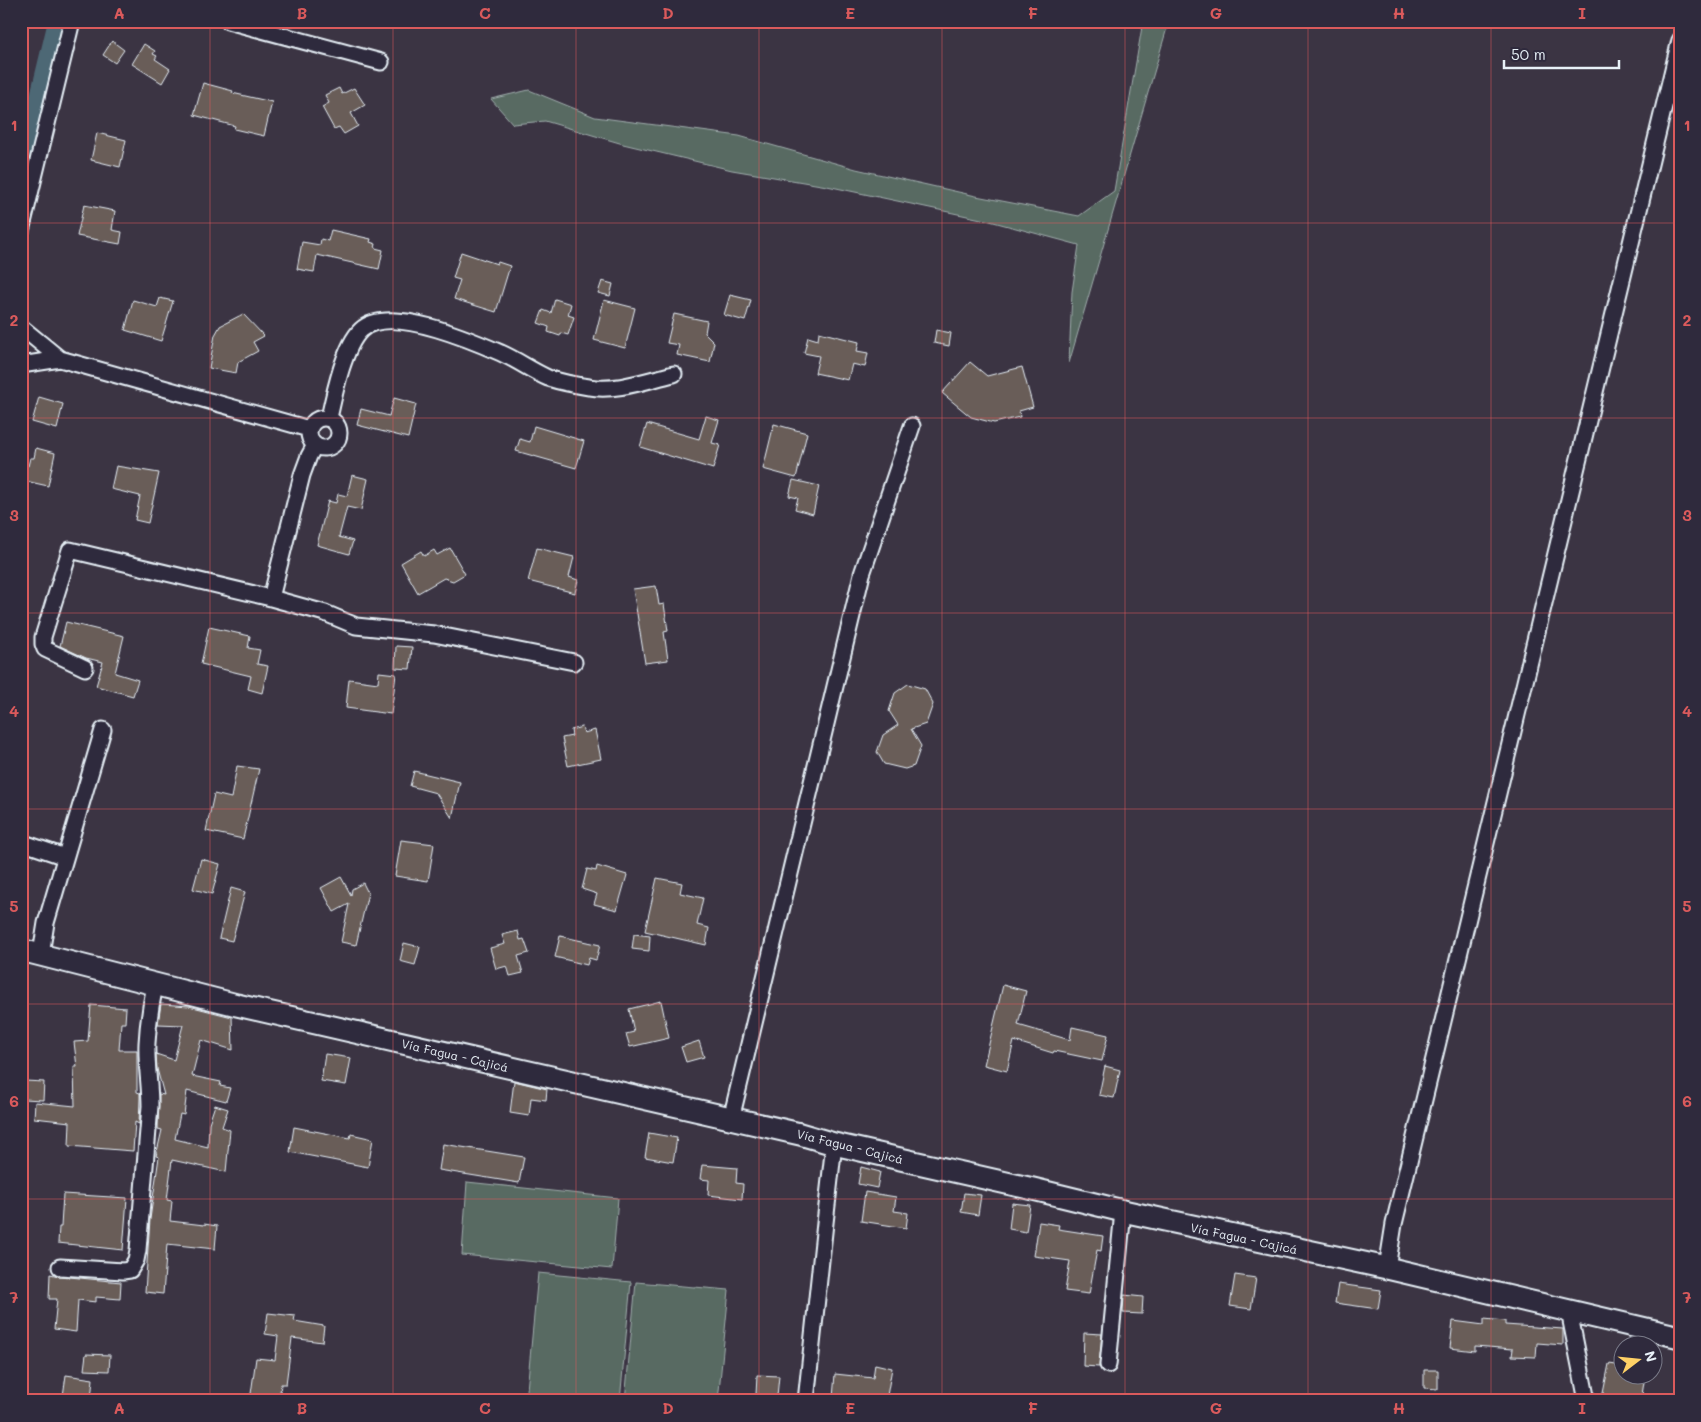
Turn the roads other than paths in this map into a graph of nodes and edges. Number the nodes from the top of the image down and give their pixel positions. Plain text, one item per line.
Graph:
1 (72, 21) edge
2 (228, 21) edge
3 (1680, 40) edge
4 (381, 62) dead end
5 (21, 231) edge
6 (21, 327) edge
7 (60, 359) junction
8 (21, 365) edge
9 (674, 374) dead end
10 (328, 418) junction
11 (912, 426) dead end
12 (310, 430) junction
13 (316, 445) junction
14 (271, 598) junction
15 (574, 662) dead end
16 (86, 668) dead end
17 (103, 730) dead end
18 (21, 842) edge
19 (65, 857) junction
20 (31, 952) edge
21 (155, 984) junction
22 (731, 1119) junction
23 (834, 1144) junction
24 (1123, 1211) junction
25 (60, 1267) dead end
26 (1387, 1268) junction
27 (1569, 1311) junction
28 (1680, 1337) edge
29 (1108, 1365) dead end
30 (806, 1401) edge
31 (1587, 1401) edge

1 - 5 street
2 - 4 street
3 - 26 street
6 - 7 street
7 - 8 street
7 - 12 street
9 - 10 street
10 - 12 street
10 - 13 street
11 - 22 street
12 - 13 street
13 - 14 street
14 - 15 street
14 - 16 street
17 - 19 street
18 - 19 street
19 - 20 street
20 - 21 street, Vía Fagua - Cajicá
21 - 22 street, Vía Fagua - Cajicá
21 - 25 street
22 - 23 street, Vía Fagua - Cajicá
23 - 24 street, Vía Fagua - Cajicá
23 - 30 street
24 - 26 street, Vía Fagua - Cajicá
24 - 29 street
26 - 27 street, Vía Fagua - Cajicá
27 - 28 street, Vía Fagua - Cajicá
27 - 31 street

